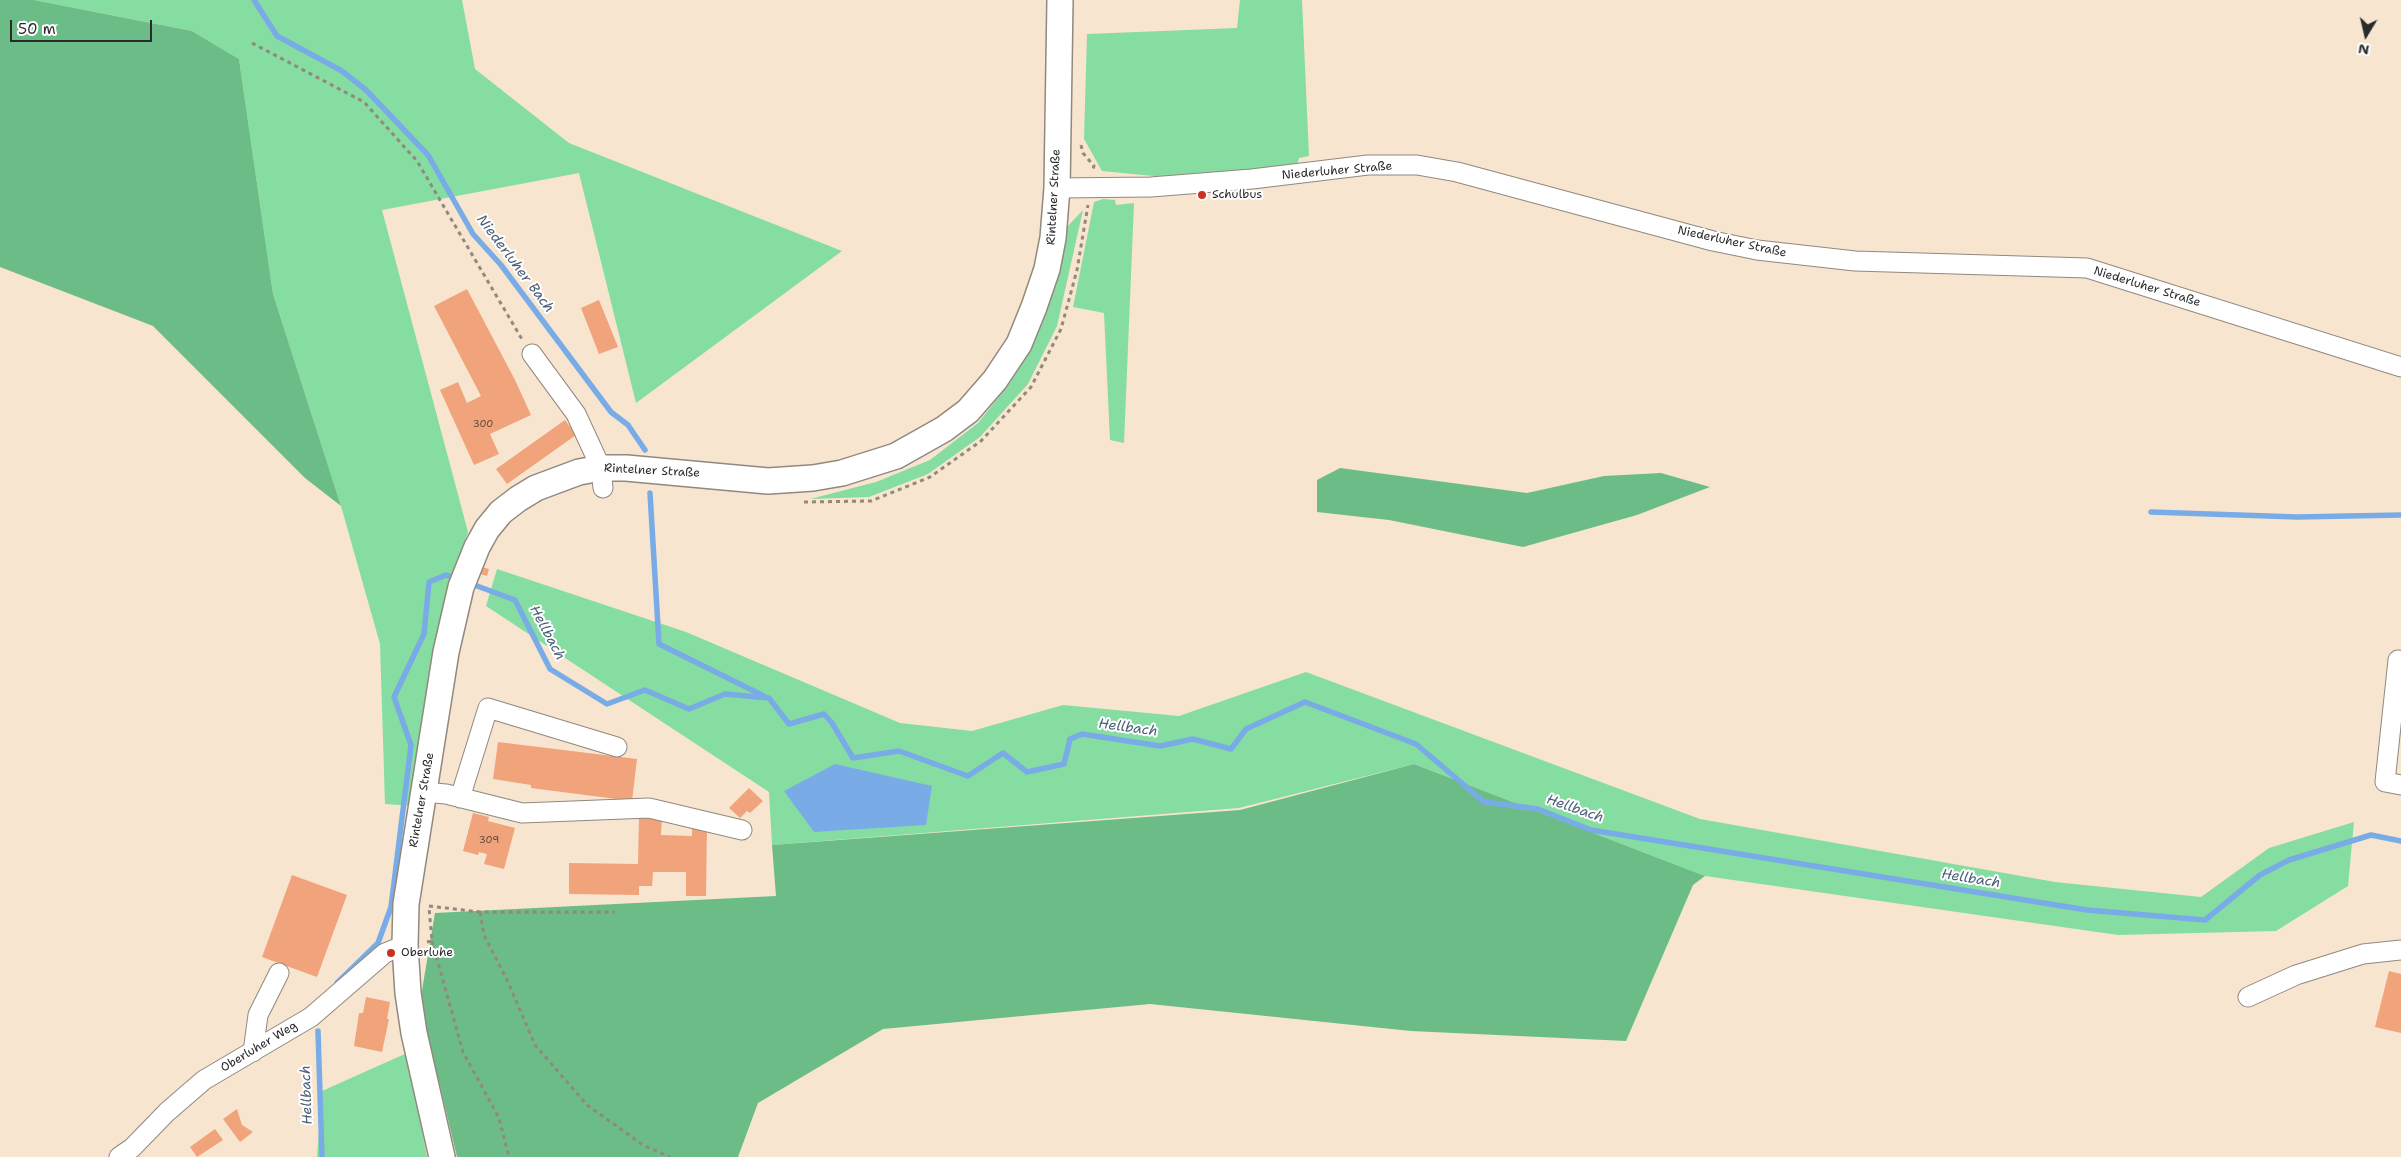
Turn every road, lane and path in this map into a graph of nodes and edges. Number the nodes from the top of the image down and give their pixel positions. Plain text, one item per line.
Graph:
1 (1060, 0) edge
2 (252, 43) dead end
3 (1057, 188) junction
4 (532, 354) joint
5 (2401, 367) edge
6 (602, 478) junction
7 (2401, 661) edge
8 (617, 747) dead end
9 (2401, 785) edge
10 (423, 792) junction
11 (460, 798) junction
12 (742, 830) dead end
13 (429, 906) dead end
14 (480, 912) junction
15 (615, 912) dead end
16 (432, 941) dead end
17 (405, 945) junction
18 (2401, 950) edge
19 (278, 972) dead end
20 (2248, 997) dead end
21 (253, 1052) junction
22 (119, 1157) edge
23 (442, 1157) edge
24 (509, 1157) edge
25 (670, 1157) edge

1 - 3 main road, Rintelner Straße
2 - 4 path
3 - 5 street, Niederluher Straße
3 - 6 main road, Rintelner Straße
4 - 6 street
6 - 10 main road, Rintelner Straße
7 - 9 street
8 - 11 street
10 - 11 street
10 - 17 main road, Rintelner Straße
11 - 12 street
13 - 14 path
14 - 15 path
14 - 25 path
16 - 24 path
17 - 21 street, Oberluher Weg
17 - 23 main road, Rintelner Straße
18 - 20 street
19 - 21 street
21 - 22 street, Oberluher Weg

